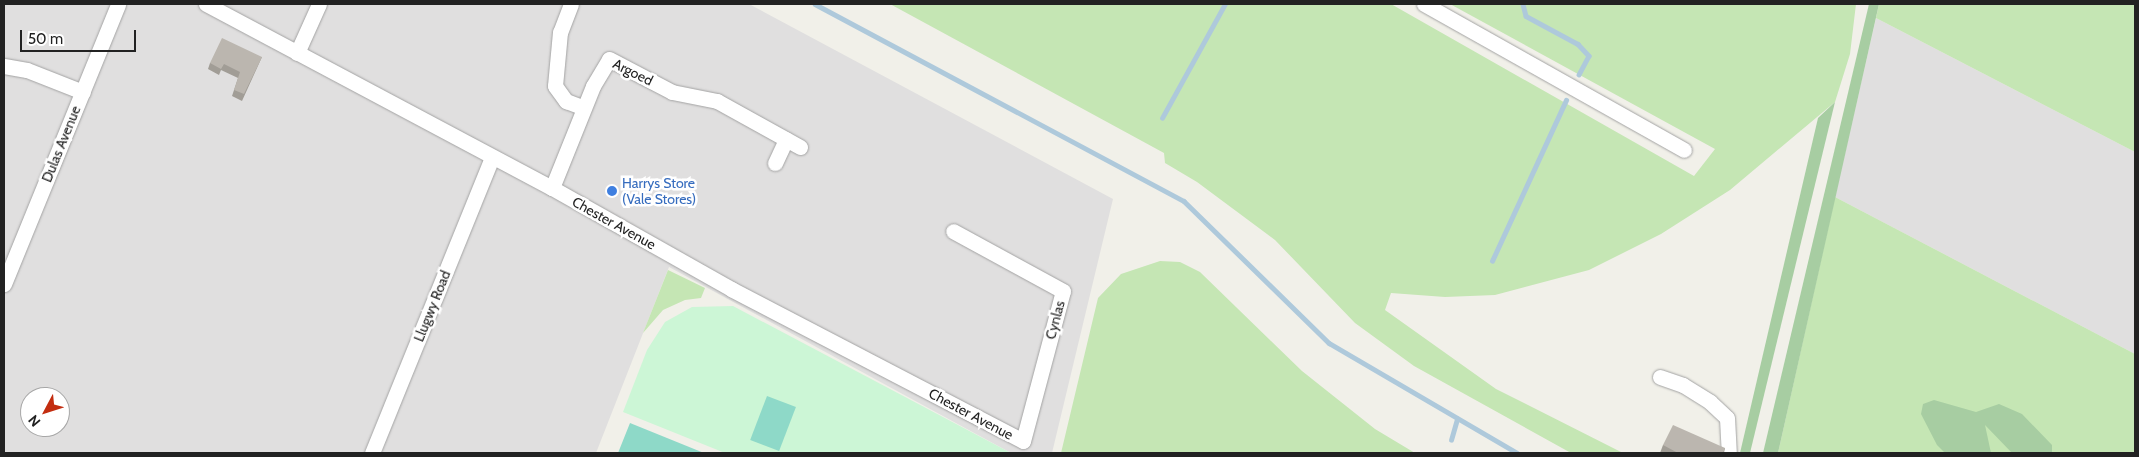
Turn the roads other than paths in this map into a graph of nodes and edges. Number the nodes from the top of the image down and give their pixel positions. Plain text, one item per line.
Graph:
1 (118, 4) edge
2 (206, 4) edge
3 (319, 4) edge
4 (571, 4) edge
5 (1424, 4) edge
6 (297, 53) junction
7 (4, 66) edge
8 (83, 92) junction
9 (584, 108) junction
10 (786, 139) junction
11 (800, 147) dead end
12 (1684, 150) dead end
13 (492, 158) junction
14 (775, 163) dead end
15 (552, 188) junction
16 (953, 231) dead end
17 (4, 284) edge
18 (1660, 377) dead end
19 (1023, 440) joint
20 (372, 453) edge
21 (1729, 453) edge

1 - 8 street, Dulas Avenue
2 - 6 street, Chester Avenue
3 - 6 street
4 - 9 street
5 - 12 street
6 - 13 street, Chester Avenue
7 - 8 street
8 - 17 street, Dulas Avenue
9 - 10 street, Argoed
9 - 15 street, Argoed
10 - 11 street, Argoed
10 - 14 street
13 - 15 street, Chester Avenue
13 - 20 street, Llugwy Road
15 - 19 street, Chester Avenue
16 - 19 street, Cynlas
18 - 21 street

